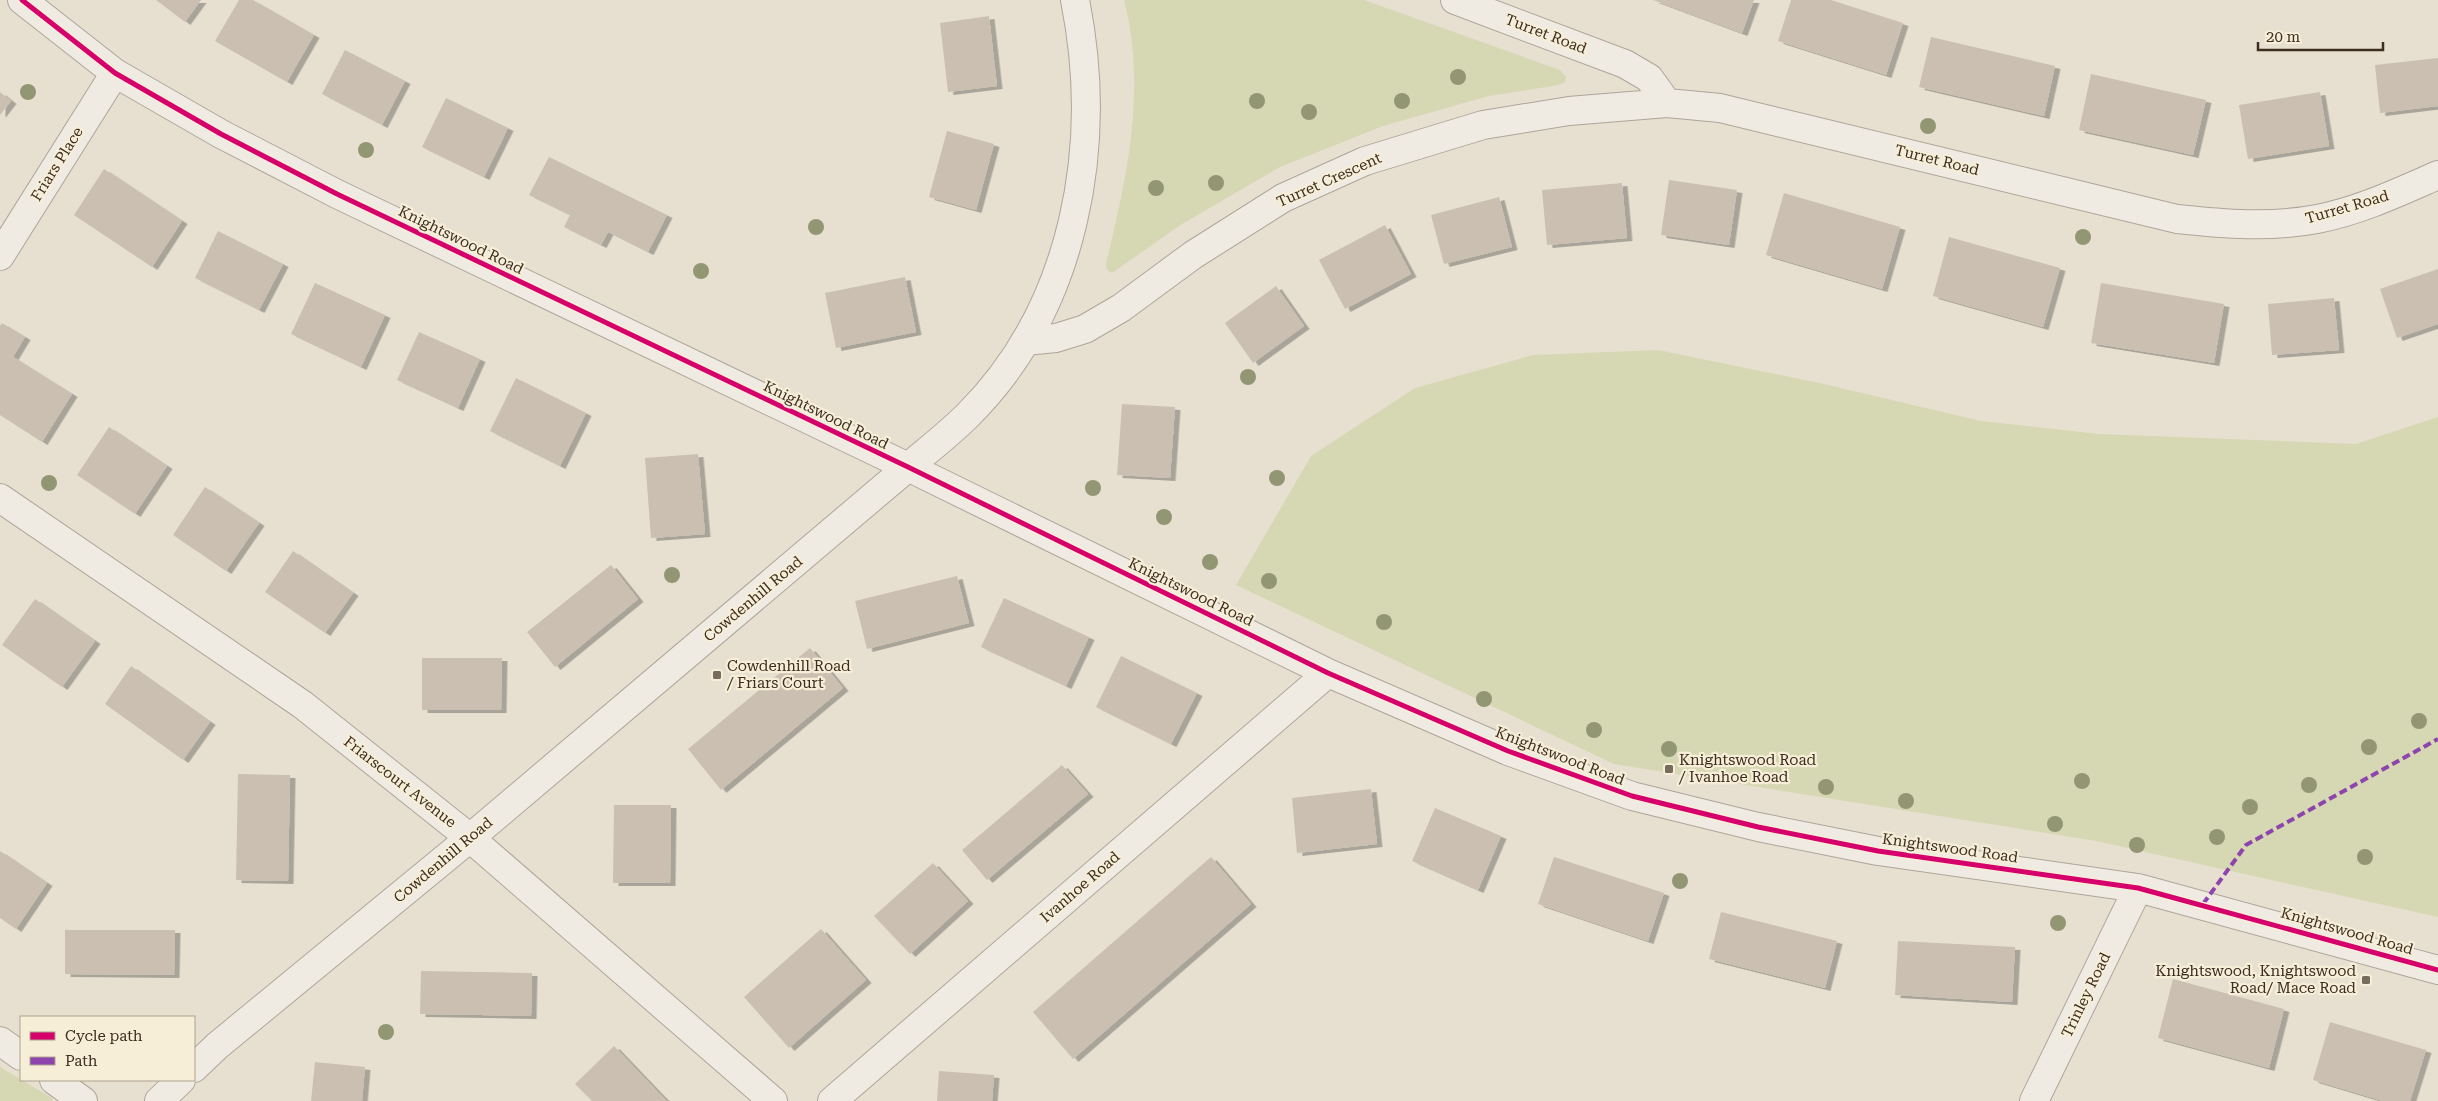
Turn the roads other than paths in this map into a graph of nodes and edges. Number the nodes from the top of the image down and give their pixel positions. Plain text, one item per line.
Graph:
1 (22, 0) edge
2 (1074, 0) edge
3 (1455, 0) edge
4 (115, 73) junction
5 (1667, 103) junction
6 (2438, 175) edge
7 (0, 256) edge
8 (1025, 341) junction
9 (908, 468) junction
10 (0, 498) edge
11 (1328, 673) junction
12 (470, 838) junction
13 (2138, 888) junction
14 (2438, 970) edge
15 (0, 1041) edge
16 (20, 1055) edge
17 (195, 1067) edge
18 (55, 1081) edge
19 (180, 1081) edge
20 (83, 1101) edge
21 (158, 1101) edge
22 (773, 1101) edge
23 (832, 1101) edge
24 (2034, 1101) edge

1 - 4 street, Knightswood Road
2 - 8 street, Cowdenhill Road
3 - 5 street, Turret Road
4 - 7 street, Friars Place
4 - 9 street, Knightswood Road
5 - 6 street, Turret Road
5 - 8 street, Turret Crescent
8 - 9 street, Cowdenhill Road
9 - 11 street, Knightswood Road
9 - 12 street, Cowdenhill Road
10 - 12 street, Friarscourt Avenue
11 - 13 street, Knightswood Road
11 - 23 street, Ivanhoe Road
12 - 17 street, Cowdenhill Road
12 - 22 street, Friarscourt Avenue
13 - 14 street, Knightswood Road
13 - 24 street, Trinley Road
15 - 16 street
18 - 20 street
19 - 21 street

